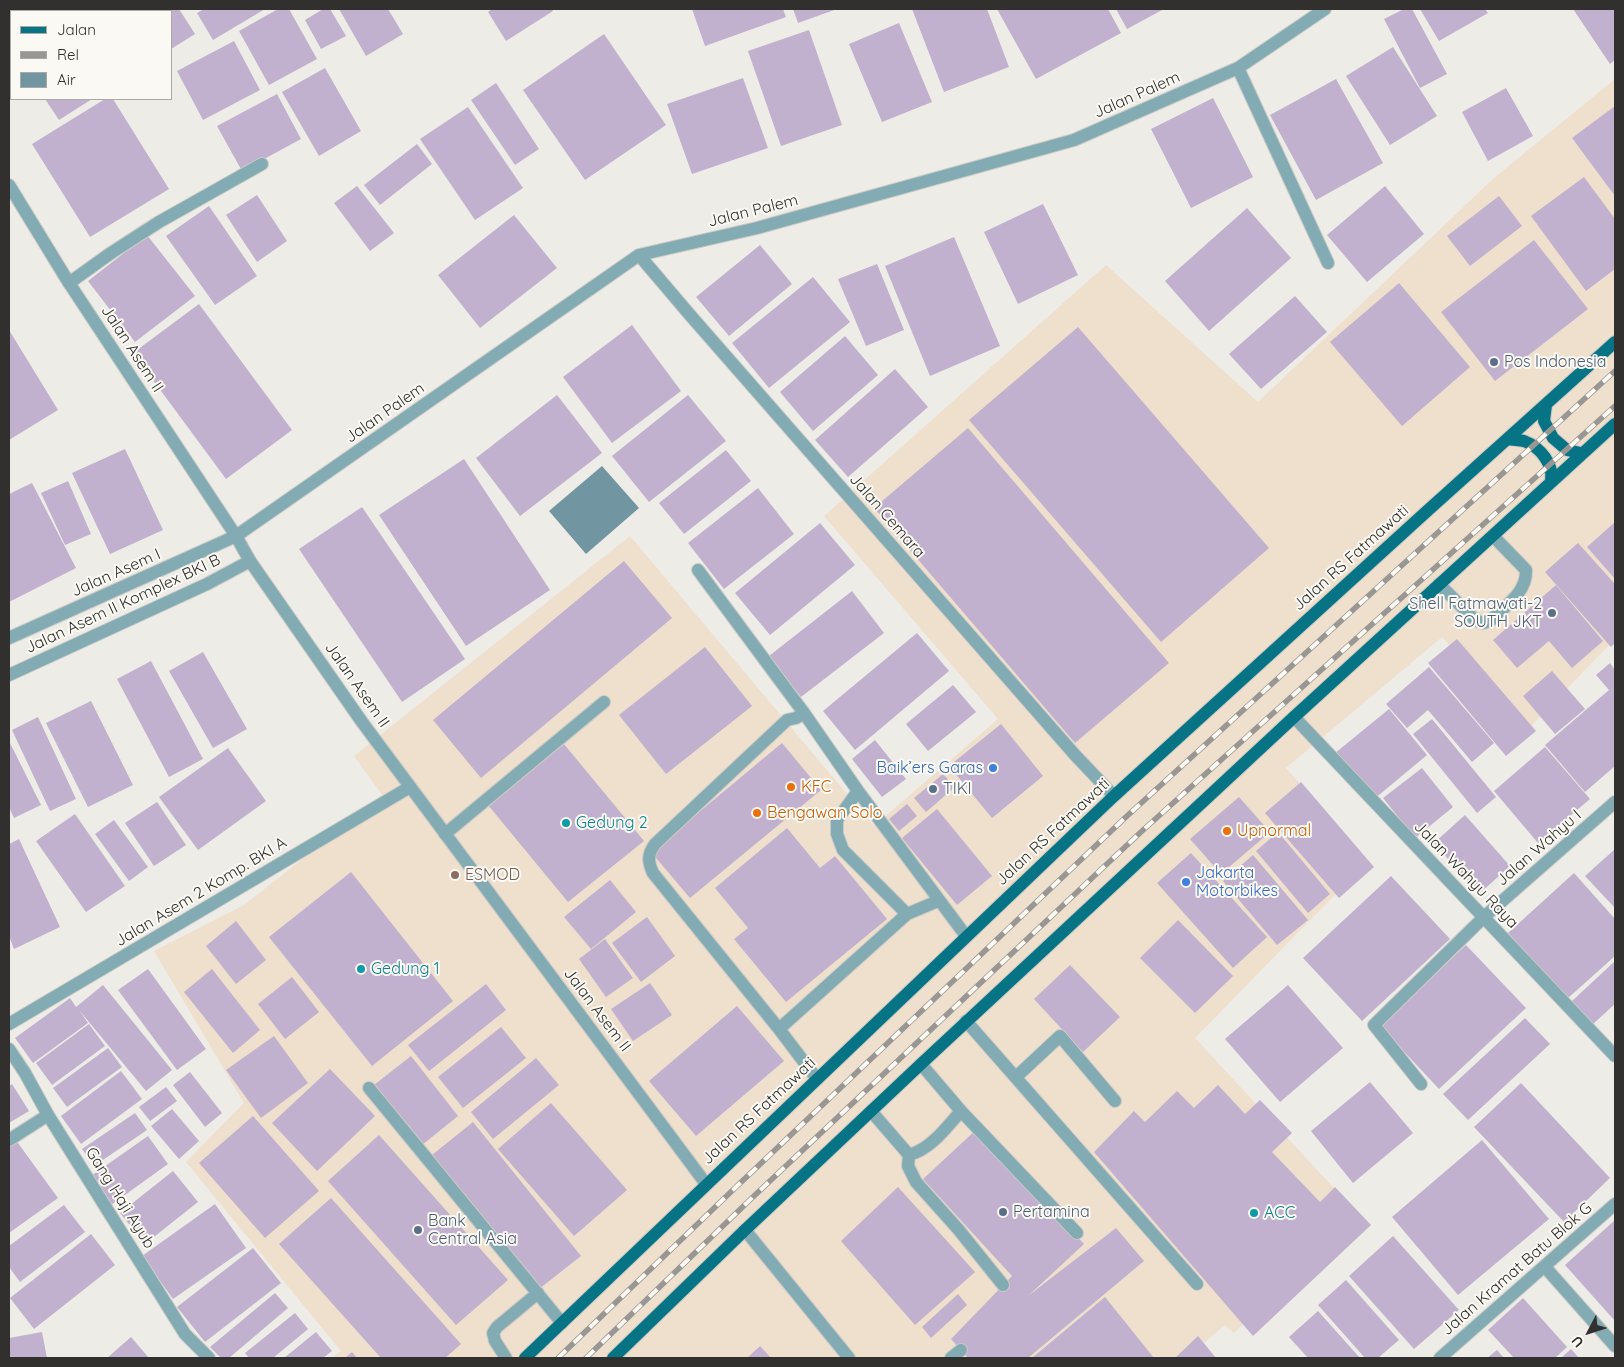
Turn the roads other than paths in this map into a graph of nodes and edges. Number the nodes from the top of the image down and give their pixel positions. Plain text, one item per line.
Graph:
1 (1325, 9) edge
2 (1238, 68) junction
3 (262, 164) dead end
4 (9, 185) edge
5 (639, 255) junction
6 (1328, 263) dead end
7 (69, 283) junction
8 (1615, 342) edge
9 (1546, 405) junction
10 (1615, 424) edge
11 (1508, 439) junction
12 (1581, 453) junction
13 (1551, 481) junction
14 (236, 536) junction
15 (1493, 536) junction
16 (250, 561) junction
17 (698, 570) dead end
18 (1439, 584) junction
19 (9, 638) edge
20 (9, 675) edge
21 (604, 702) dead end
22 (804, 713) junction
23 (1294, 717) junction
24 (410, 788) junction
25 (858, 791) junction
26 (1114, 796) junction
27 (1615, 802) edge
28 (445, 834) junction
29 (938, 901) junction
30 (907, 914) junction
31 (1484, 917) junction
32 (966, 936) junction
33 (966, 1021) junction
34 (9, 1024) edge
35 (779, 1029) junction
36 (9, 1050) edge
37 (1615, 1056) edge
38 (921, 1064) junction
39 (1016, 1077) junction
40 (817, 1079) junction
41 (1421, 1084) dead end
42 (369, 1088) dead end
43 (1115, 1101) dead end
44 (871, 1111) junction
45 (961, 1111) junction
46 (48, 1115) junction
47 (9, 1140) edge
48 (909, 1155) junction
49 (706, 1184) junction
50 (1615, 1204) edge
51 (745, 1230) junction
52 (1077, 1233) dead end
53 (1545, 1268) junction
54 (1197, 1284) dead end
55 (1003, 1286) dead end
56 (538, 1293) junction
57 (562, 1323) junction
58 (1615, 1346) edge
59 (209, 1358) edge
60 (506, 1358) edge
61 (525, 1358) edge
62 (614, 1358) edge
63 (849, 1358) edge
64 (1440, 1358) edge

1 - 2 street, Jalan Palem
2 - 5 street, Jalan Palem
2 - 6 street
3 - 7 street
4 - 7 street, Jalan Asem II
5 - 14 street, Jalan Palem
5 - 26 street, Jalan Cemara
7 - 14 street, Jalan Asem II
8 - 9 main road, Jalan RS Fatmawati
9 - 11 main road, Jalan RS Fatmawati
9 - 12 main road
10 - 12 main road
11 - 13 main road
11 - 26 main road, Jalan RS Fatmawati
12 - 13 main road
13 - 15 main road
14 - 16 street, Jalan Asem II
14 - 19 street, Jalan Asem I
15 - 18 main road
15 - 18 street
16 - 20 street, Jalan Asem II Komplex BKI B
16 - 24 street, Jalan Asem II
17 - 22 street
18 - 23 main road
21 - 28 street
22 - 25 street
22 - 35 street
23 - 31 street, Jalan Wahyu Raya
23 - 33 main road
24 - 28 street, Jalan Asem II
24 - 34 street, Jalan Asem 2 Komp. BKI A
25 - 29 street
25 - 30 street
26 - 32 main road, Jalan RS Fatmawati
27 - 31 street, Jalan Wahyu I
28 - 49 street, Jalan Asem II
29 - 30 street
29 - 32 street
30 - 35 street
31 - 37 street, Jalan Wahyu Raya
31 - 41 street, Jalan Wahyu I
32 - 40 main road, Jalan RS Fatmawati
33 - 38 main road
33 - 39 street
35 - 40 street
36 - 46 street, Gang Haji Ayub
38 - 44 main road
38 - 45 street
39 - 43 street
39 - 54 street
40 - 49 main road, Jalan RS Fatmawati
42 - 56 street
44 - 48 street
44 - 51 main road
45 - 48 street
45 - 52 street
46 - 47 street
46 - 59 street, Gang Haji Ayub
48 - 55 street
49 - 57 main road, Jalan RS Fatmawati
50 - 53 street, Jalan Kramat Batu Blok G
51 - 62 main road
51 - 63 street
53 - 58 street
53 - 64 street, Jalan Kramat Batu Blok G
56 - 57 street
56 - 60 street
57 - 61 main road, Jalan RS Fatmawati

